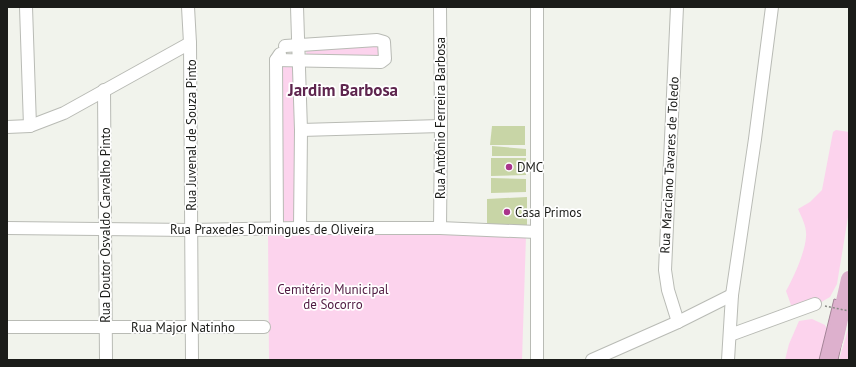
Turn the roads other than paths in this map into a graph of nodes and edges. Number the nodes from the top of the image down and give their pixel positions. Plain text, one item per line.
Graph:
1 (26, 7) edge
2 (188, 7) edge
3 (297, 7) edge
4 (440, 7) edge
5 (537, 7) edge
6 (677, 7) edge
7 (772, 7) edge
8 (298, 40) junction
9 (190, 43) junction
10 (276, 60) junction
11 (298, 60) junction
12 (104, 90) junction
13 (30, 126) junction
14 (441, 126) junction
15 (7, 127) edge
16 (301, 130) junction
17 (7, 228) edge
18 (106, 228) junction
19 (277, 228) junction
20 (300, 228) junction
21 (440, 228) junction
22 (191, 230) junction
23 (538, 232) junction
24 (732, 295) junction
25 (815, 304) road end
26 (678, 322) junction
27 (105, 326) junction
28 (7, 327) edge
29 (264, 327) dead end
30 (191, 328) junction
31 (730, 335) junction
32 (106, 360) edge
33 (192, 360) edge
34 (537, 360) edge
35 (592, 360) edge
36 (728, 360) edge

1 - 13 street
2 - 9 street, Rua Juvenal de Souza Pinto
3 - 8 street
4 - 14 street, Rua Antônio Ferreira Barbosa
5 - 23 street
6 - 26 street, Rua Marciano Tavares de Toledo
7 - 24 street
8 - 10 street
8 - 11 street
8 - 11 street
9 - 12 street
9 - 22 street, Rua Juvenal de Souza Pinto
10 - 11 street
10 - 19 street
11 - 16 street
12 - 13 street
12 - 18 street, Rua Doutor Osvaldo Carvalho Pinto
13 - 15 street
14 - 16 street
14 - 21 street, Rua Antônio Ferreira Barbosa
16 - 20 street
17 - 18 street, Rua Praxedes Domingues de Oliveira
18 - 22 street, Rua Praxedes Domingues de Oliveira
18 - 27 street, Rua Doutor Osvaldo Carvalho Pinto
19 - 20 street, Rua Praxedes Domingues de Oliveira
19 - 22 street, Rua Praxedes Domingues de Oliveira
20 - 21 street, Rua Praxedes Domingues de Oliveira
21 - 23 street, Rua Praxedes Domingues de Oliveira
22 - 30 street, Rua Juvenal de Souza Pinto
23 - 34 street
24 - 26 street
24 - 31 street
25 - 31 street
26 - 35 street
27 - 28 street, Rua Major Natinho
27 - 30 street, Rua Major Natinho
27 - 32 street, Rua Doutor Osvaldo Carvalho Pinto
29 - 30 street, Rua Major Natinho
30 - 33 street, Rua Juvenal de Souza Pinto
31 - 36 street

